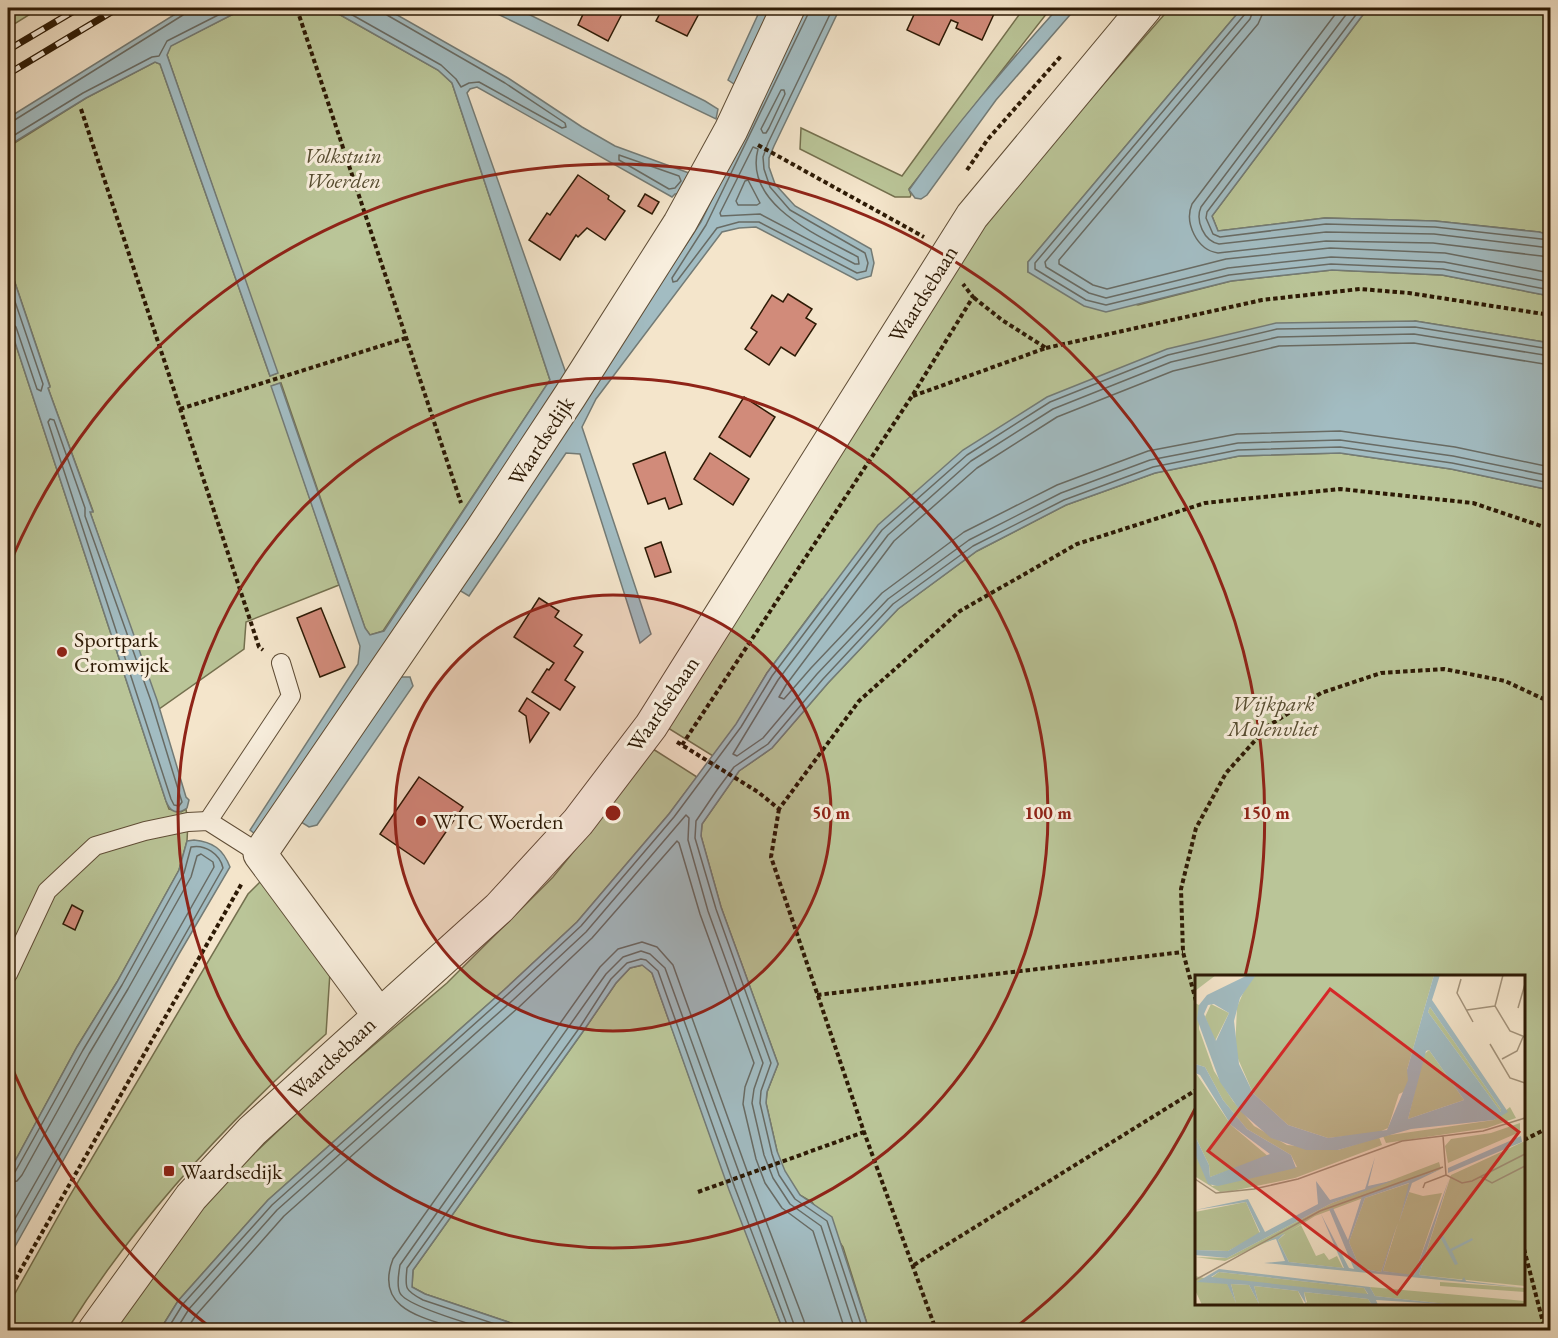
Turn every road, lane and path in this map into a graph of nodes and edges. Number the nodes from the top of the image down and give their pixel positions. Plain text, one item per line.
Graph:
1 (788, 8) edge
2 (1145, 8) edge
3 (297, 9) dead end
4 (81, 109) dead end
5 (774, 154) dead end
6 (945, 260) junction
7 (973, 297) junction
8 (1551, 315) edge
9 (406, 338) junction
10 (1046, 348) junction
11 (912, 396) junction
12 (180, 409) junction
13 (461, 503) dead end
14 (1551, 529) edge
15 (281, 663) joint
16 (1551, 702) edge
17 (682, 745) dead end
18 (693, 751) dead end
19 (779, 809) junction
20 (208, 820) junction
21 (260, 854) junction
22 (13, 948) edge
23 (1183, 952) junction
24 (8, 974) edge
25 (817, 994) junction
26 (1195, 994) edge
27 (379, 1015) junction
28 (1195, 1091) edge
29 (1551, 1127) edge
30 (864, 1132) junction
31 (1525, 1140) edge
32 (698, 1192) dead end
33 (1525, 1253) edge
34 (914, 1265) junction
35 (8, 1292) edge
36 (95, 1330) edge
37 (936, 1330) edge
38 (1545, 1330) edge

1 - 21 street, Waardsedijk
2 - 6 street, Waardsebaan
3 - 9 path
4 - 12 path
5 - 6 path
6 - 7 path
6 - 27 street, Waardsebaan
7 - 10 path
7 - 11 path
8 - 10 path
9 - 12 path
9 - 13 path
10 - 11 path
11 - 17 path
12 - 15 path
14 - 19 path
15 - 20 lane
16 - 23 path
18 - 19 path
19 - 25 path
20 - 21 lane
20 - 22 lane
21 - 27 street
21 - 35 path
22 - 24 lane
23 - 25 path
23 - 26 path
25 - 30 path
27 - 36 street, Waardsebaan
28 - 34 path
29 - 31 path
30 - 32 path
30 - 34 path
33 - 38 path
34 - 37 path

